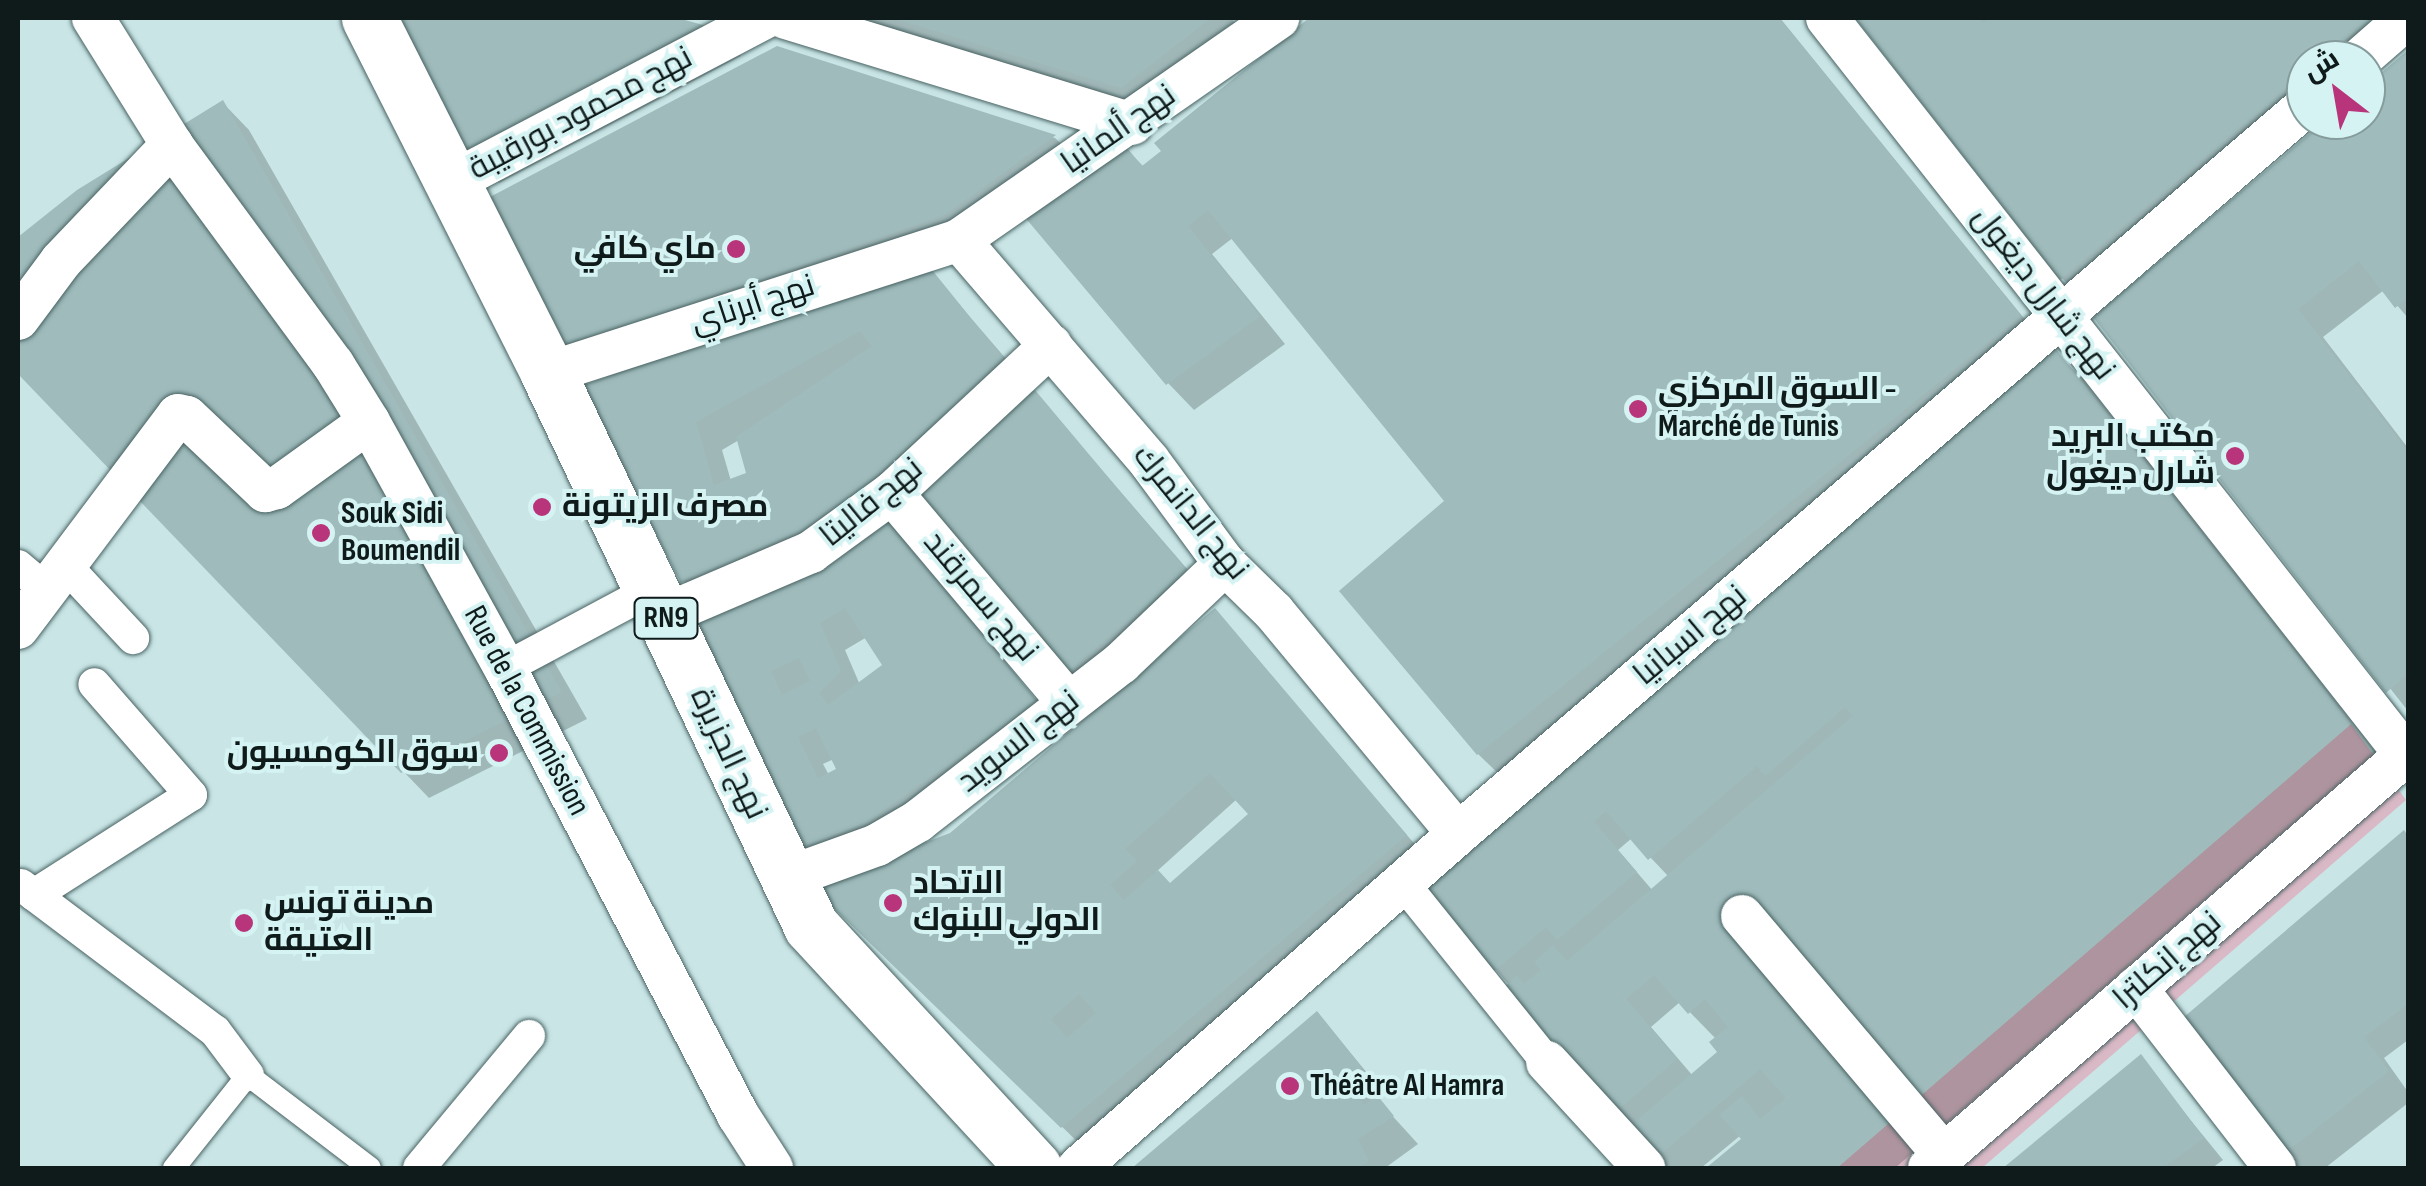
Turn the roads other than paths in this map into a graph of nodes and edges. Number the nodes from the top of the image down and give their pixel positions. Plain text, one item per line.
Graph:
1 (93, 18) edge
2 (369, 18) edge
3 (764, 18) edge
4 (786, 18) edge
5 (1828, 18) edge
6 (2408, 18) edge
7 (1268, 20) edge
8 (2382, 40) edge
9 (1132, 124) junction
10 (2286, 124) edge
11 (172, 146) junction
12 (452, 182) junction
13 (959, 240) junction
14 (18, 319) edge
15 (2062, 320) junction
16 (1050, 344) junction
17 (548, 373) junction
18 (369, 422) junction
19 (892, 493) junction
20 (1225, 564) junction
21 (43, 574) edge
22 (658, 602) junction
23 (18, 628) edge
24 (133, 638) dead end
25 (505, 668) junction
26 (94, 684) dead end
27 (1068, 702) junction
28 (2408, 756) edge
29 (1458, 834) junction
30 (786, 878) junction
31 (1404, 883) junction
32 (26, 889) edge
33 (1742, 916) dead end
34 (2136, 988) junction
35 (528, 1036) dead end
36 (1548, 1062) joint
37 (248, 1075) junction
38 (1936, 1162) edge
39 (174, 1168) edge
40 (370, 1168) edge
41 (419, 1168) edge
42 (772, 1168) edge
43 (1034, 1168) edge
44 (1078, 1168) edge
45 (1644, 1168) edge
46 (2275, 1168) edge

1 - 11 street, Rue de la Commission
2 - 12 main road, نهج الجزيرة / RN9
3 - 12 street, نهج محمود بورقيبة
4 - 9 street
5 - 15 street, نهج شارل ديغول
6 - 8 street
7 - 9 street, نهج ألمانيا
9 - 13 street, نهج ألمانيا
10 - 15 street, نهج اسبانيا
11 - 14 street
11 - 18 street, Rue de la Commission
12 - 17 main road, نهج الجزيرة / RN9
13 - 16 street, نهج الدانمرك
13 - 17 street, نهج أبرناي
15 - 28 street, نهج شارل ديغول
15 - 29 street, نهج اسبانيا
16 - 19 street, نهج فاليتا
16 - 20 street, نهج الدانمرك
17 - 22 main road, نهج الجزيرة / RN9
18 - 21 street
18 - 25 street, Rue de la Commission
19 - 22 street, نهج فاليتا
19 - 27 street, نهج سمرقند
20 - 27 street, نهج السويد
20 - 29 street, نهج الدانمرك
21 - 23 street
21 - 24 street
22 - 25 street
22 - 30 main road, نهج الجزيرة / RN9
25 - 42 street, Rue de la Commission
26 - 32 street
27 - 30 street, نهج السويد
28 - 34 street, نهج إنكلترا
29 - 31 street, نهج اسبانيا
30 - 43 main road, نهج الجزيرة / RN9
31 - 36 street
31 - 44 street, نهج اسبانيا
32 - 37 street
33 - 38 street
34 - 38 street, نهج إنكلترا
34 - 46 street
35 - 41 street
36 - 45 street
37 - 39 lane
37 - 40 lane

